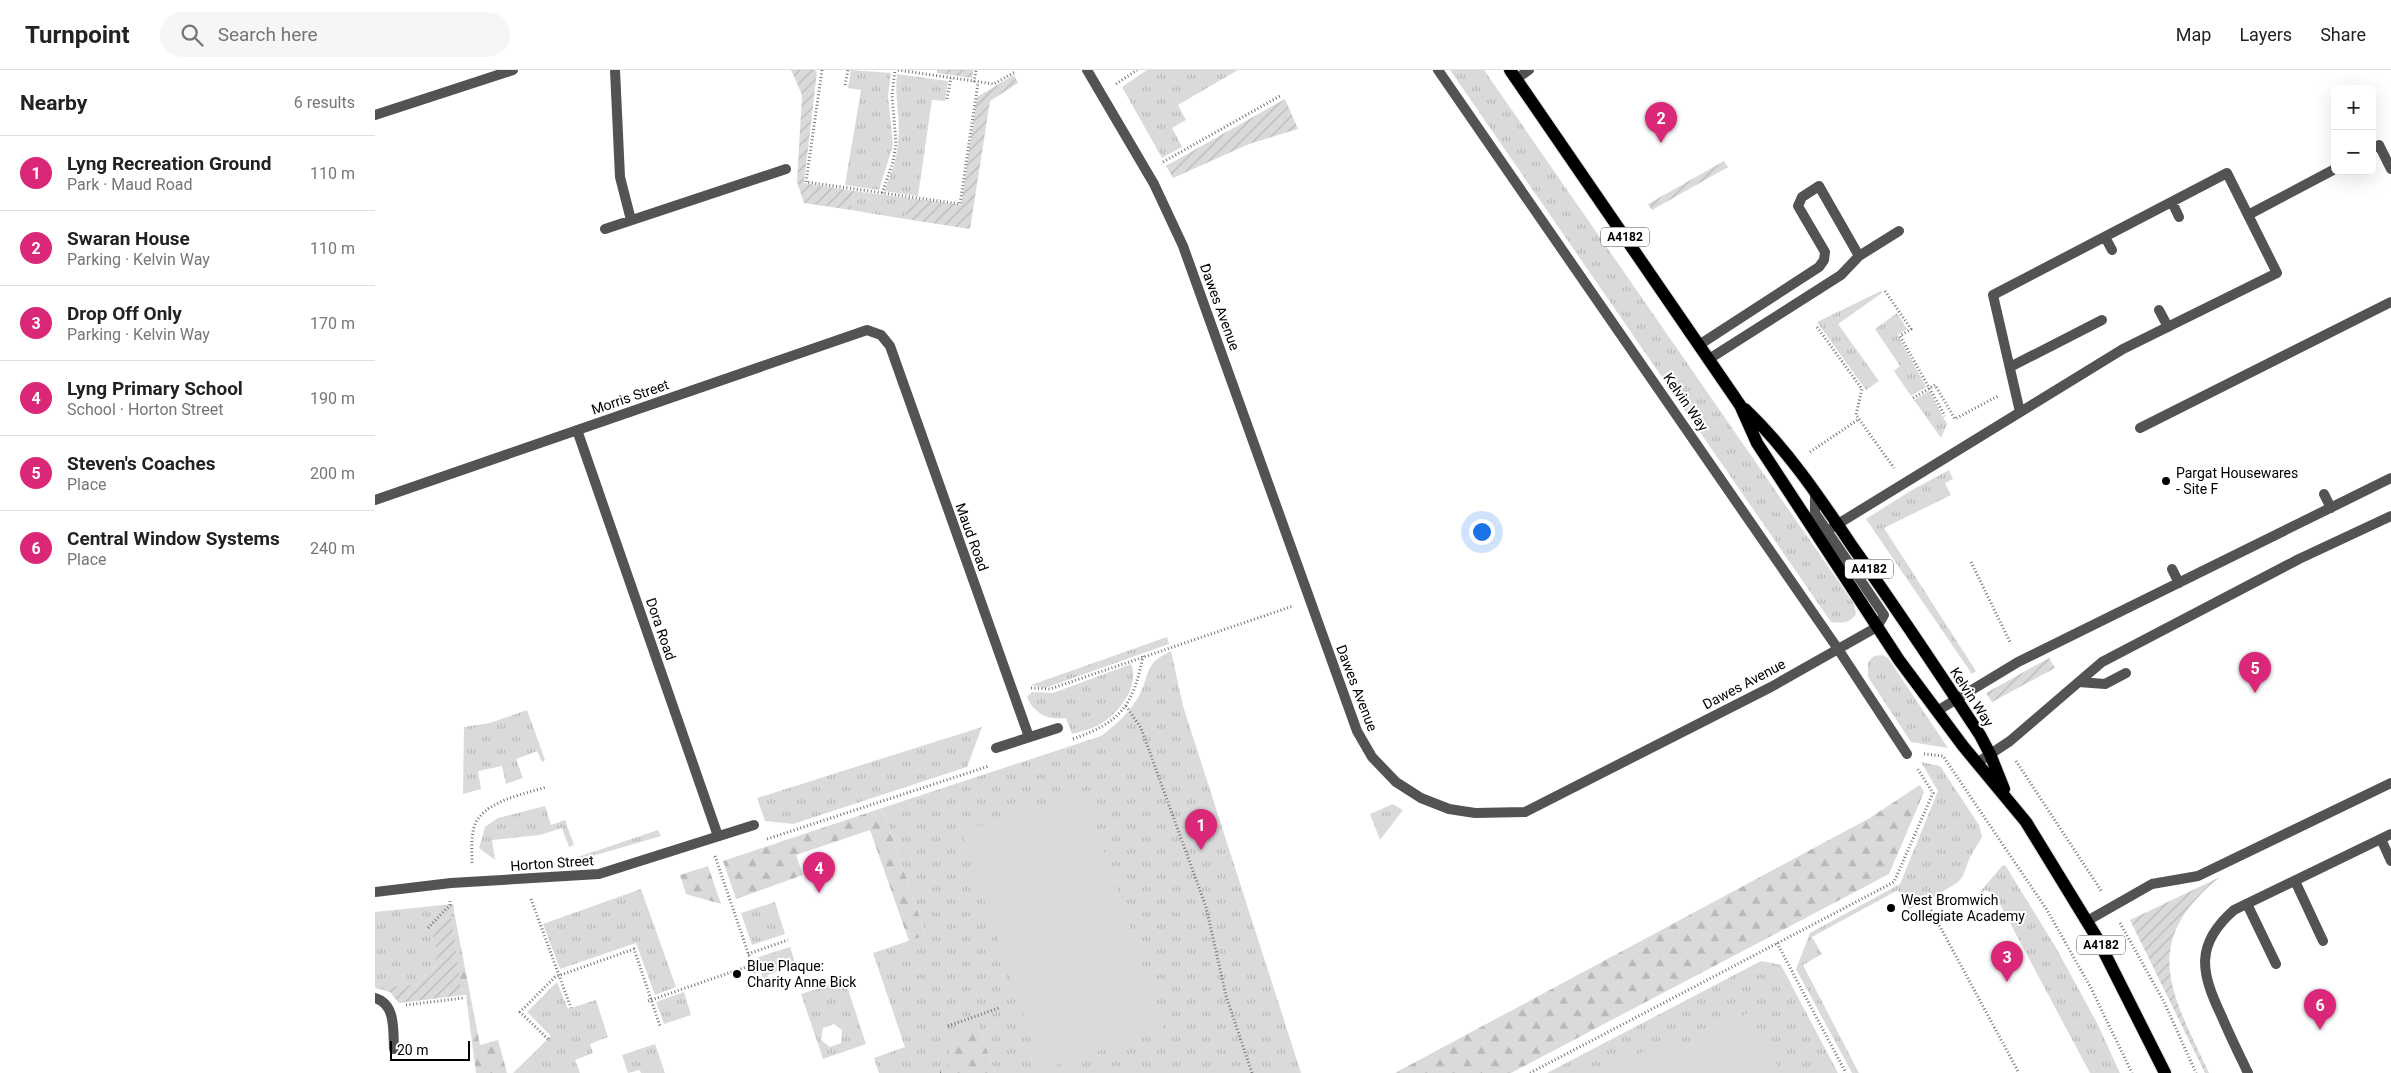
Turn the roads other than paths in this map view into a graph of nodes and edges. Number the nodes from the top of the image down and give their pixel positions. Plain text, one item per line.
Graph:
1 (513, 70) edge
2 (615, 70) edge
3 (1087, 70) edge
4 (1438, 70) edge
5 (1529, 70) edge
6 (1513, 75) edge
7 (375, 115) edge
8 (2376, 147) edge
9 (2391, 167) edge
10 (786, 169) dead end
11 (2331, 171) edge
12 (2171, 202) junction
13 (2248, 215) junction
14 (2179, 217) dead end
15 (631, 220) junction
16 (605, 229) dead end
17 (1899, 231) dead end
18 (2105, 237) junction
19 (2111, 250) dead end
20 (1859, 256) junction
21 (2391, 302) edge
22 (2159, 310) dead end
23 (2102, 320) dead end
24 (2168, 327) junction
25 (1699, 345) junction
26 (890, 346) joint
27 (1709, 359) junction
28 (2010, 367) junction
29 (1740, 405) junction
30 (2020, 412) junction
31 (2140, 428) dead end
32 (577, 430) junction
33 (2391, 478) edge
34 (2324, 494) dead end
35 (375, 500) edge
36 (2331, 508) junction
37 (2391, 516) edge
38 (1828, 530) junction
39 (2172, 569) dead end
40 (2179, 583) junction
41 (1877, 627) junction
42 (1838, 649) junction
43 (2126, 673) dead end
44 (2079, 682) junction
45 (1956, 698) junction
46 (1937, 711) junction
47 (1058, 728) dead end
48 (1029, 737) junction
49 (996, 748) dead end
50 (1907, 754) road end
51 (1990, 754) junction
52 (1977, 763) junction
53 (2384, 784) edge
54 (2006, 796) junction
55 (755, 825) dead end
56 (2391, 834) edge
57 (718, 836) junction
58 (2381, 839) junction
59 (2391, 861) edge
60 (2295, 881) junction
61 (375, 892) edge
62 (2247, 904) junction
63 (2087, 921) junction
64 (2323, 942) dead end
65 (2276, 964) dead end
66 (375, 998) edge
67 (394, 1048) dead end
68 (2165, 1073) edge
69 (2248, 1073) edge

1 - 7 street
2 - 15 street
3 - 42 street, Dawes Avenue
4 - 42 street, Kelvin Way
5 - 6 street
6 - 25 main road, Kelvin Way / A4182
8 - 9 street
10 - 15 street
11 - 13 street
12 - 13 street
12 - 14 street
12 - 18 street
13 - 24 street
15 - 16 street
17 - 20 street
18 - 19 street
18 - 28 street
20 - 25 street
20 - 27 street
21 - 31 street
22 - 24 street
23 - 28 street
24 - 30 street
25 - 27 main road, Kelvin Way / A4182
26 - 32 street, Morris Street
26 - 48 street, Maud Road
27 - 29 main road, Kelvin Way / A4182
28 - 30 street
29 - 38 main road, Kelvin Way / A4182
29 - 38 main road, Kelvin Way / A4182
30 - 38 street
32 - 35 street, Morris Street
32 - 57 street, Dora Road
33 - 36 street
34 - 36 street
36 - 40 street
37 - 44 street
38 - 41 main road, Kelvin Way / A4182
38 - 45 main road, Kelvin Way / A4182
39 - 40 street
40 - 45 street
41 - 42 street, Dawes Avenue
41 - 46 main road, Kelvin Way / A4182
42 - 50 street, Kelvin Way
43 - 44 street
44 - 51 street
45 - 46 street
45 - 51 main road, Kelvin Way / A4182
46 - 52 main road, Kelvin Way / A4182
47 - 48 street
48 - 49 street
51 - 52 street
51 - 54 main road, Kelvin Way / A4182
52 - 54 main road, Kelvin Way / A4182
53 - 63 street
54 - 63 main road, Kelvin Way / A4182
55 - 57 street, Horton Street
56 - 58 street
57 - 61 street, Horton Street
58 - 59 street
58 - 60 street
60 - 62 street
60 - 64 street
62 - 65 street
62 - 69 street
63 - 68 main road, Kelvin Way / A4182
66 - 67 street

